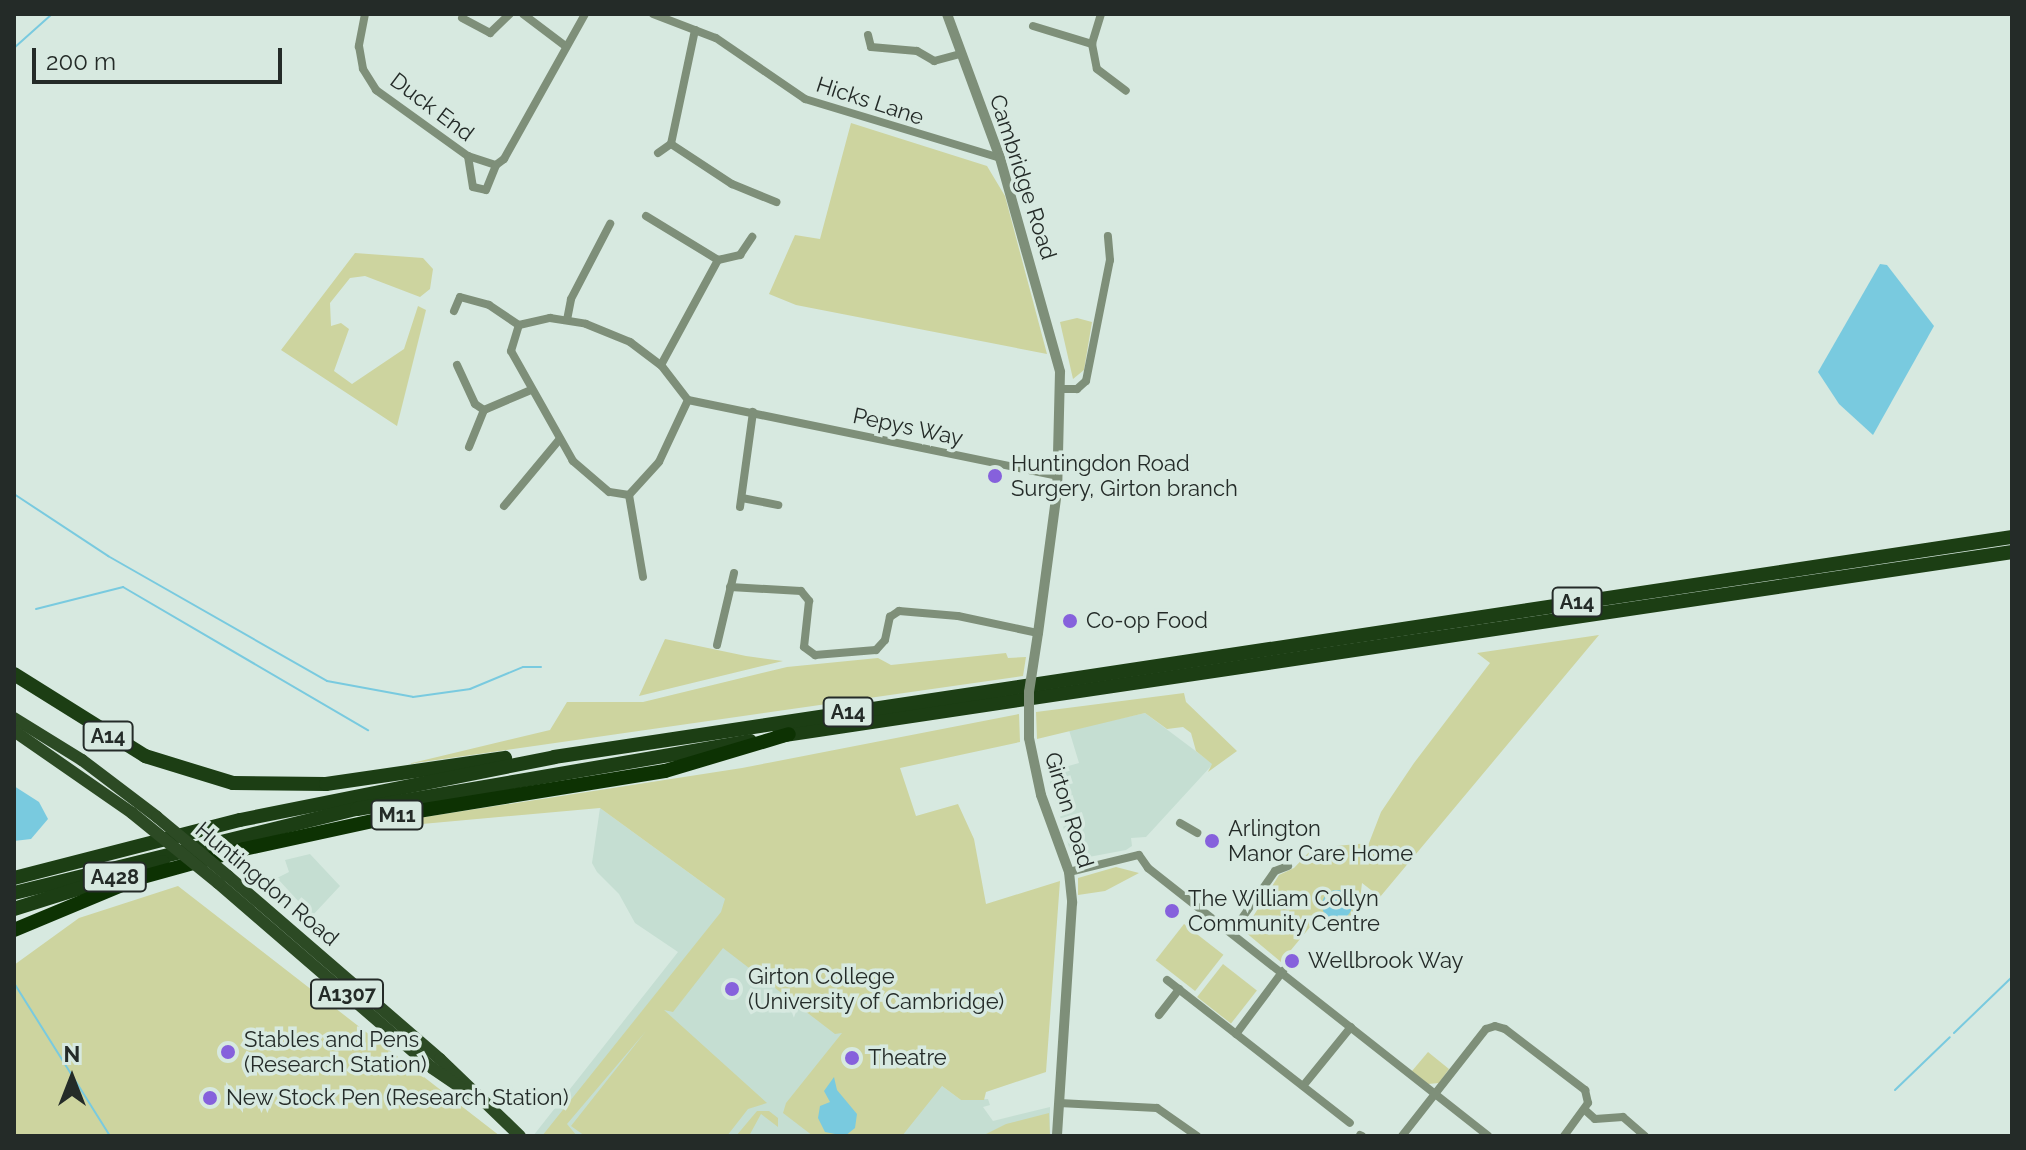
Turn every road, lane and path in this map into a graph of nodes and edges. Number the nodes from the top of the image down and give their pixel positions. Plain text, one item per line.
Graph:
1 (365, 14) edge
2 (510, 14) edge
3 (523, 14) edge
4 (585, 14) edge
5 (653, 14) edge
6 (947, 14) edge
7 (1101, 14) edge
8 (462, 18) dead end
9 (1033, 26) dead end
10 (695, 30) junction
11 (868, 35) dead end
12 (1092, 44) junction
13 (564, 45) junction
14 (961, 54) junction
15 (1126, 91) dead end
16 (671, 144) junction
17 (658, 153) dead end
18 (468, 156) junction
19 (1000, 158) junction
20 (496, 165) junction
21 (776, 202) dead end
22 (646, 216) dead end
23 (610, 224) dead end
24 (1108, 236) dead end
25 (752, 237) dead end
26 (718, 260) junction
27 (454, 311) dead end
28 (567, 320) junction
29 (519, 325) junction
30 (1056, 354) joint
31 (457, 365) dead end
32 (661, 365) junction
33 (1060, 389) junction
34 (531, 390) junction
35 (688, 400) junction
36 (484, 410) junction
37 (753, 412) junction
38 (559, 440) junction
39 (469, 447) dead end
40 (1057, 476) junction
41 (629, 495) junction
42 (778, 505) dead end
43 (504, 506) dead end
44 (2012, 537) edge
45 (2012, 552) edge
46 (734, 573) dead end
47 (643, 577) dead end
48 (730, 587) junction
49 (1038, 633) junction
50 (717, 645) dead end
51 (14, 674) edge
52 (14, 718) edge
53 (14, 731) edge
54 (789, 734) junction
55 (554, 757) junction
56 (1180, 823) dead end
57 (1197, 833) dead end
58 (214, 840) junction
59 (1288, 866) dead end
60 (1069, 872) junction
61 (14, 878) edge
62 (223, 879) junction
63 (14, 893) edge
64 (14, 909) edge
65 (14, 930) edge
66 (1233, 931) junction
67 (1283, 971) junction
68 (1167, 980) dead end
69 (1179, 989) junction
70 (1159, 1015) dead end
71 (1351, 1027) junction
72 (1236, 1034) junction
73 (1303, 1086) junction
74 (1435, 1094) junction
75 (1059, 1103) junction
76 (1585, 1110) junction
77 (1350, 1123) dead end
78 (520, 1136) edge
79 (1057, 1136) edge
80 (1197, 1136) edge
81 (1402, 1136) edge
82 (1488, 1136) edge
83 (1564, 1136) edge
84 (1645, 1136) edge

1 - 18 street, Duck End
2 - 8 street
3 - 13 street
4 - 13 street
5 - 10 street, Hicks Lane
6 - 14 street, Cambridge Road
7 - 12 street
9 - 12 street
10 - 16 street
10 - 19 street, Hicks Lane
11 - 14 street
12 - 15 street
13 - 20 street
14 - 19 street, Cambridge Road
16 - 17 street
16 - 21 street
18 - 20 street, Duck End
18 - 20 street
19 - 30 street, Cambridge Road
22 - 26 street
23 - 28 street
24 - 33 street
25 - 26 street
26 - 32 street
27 - 29 street
28 - 29 street
28 - 32 street
29 - 34 street
30 - 33 street, Girton Road
31 - 36 street
32 - 35 street
33 - 40 street, Girton Road
34 - 36 street
34 - 38 street
35 - 37 street, Pepys Way
35 - 41 street
36 - 39 street
37 - 40 street, Pepys Way
37 - 42 street
38 - 41 street
38 - 43 street
40 - 49 street, Girton Road
41 - 47 street
44 - 55 highway, A14
45 - 54 highway, A14
46 - 48 street
48 - 49 street
48 - 50 street
49 - 60 street, Girton Road, bridge
51 - 55 highway, A14
52 - 62 main road, Huntingdon Road / A1307, bridge
53 - 62 main road, Huntingdon Road / A1307, bridge
54 - 58 highway, A14
54 - 65 highway, M11
55 - 61 highway, A14
56 - 57 street
58 - 63 highway, A14
58 - 64 highway, A428
59 - 66 street
60 - 66 street
60 - 75 street, Girton Road
62 - 78 main road, Huntingdon Road / A1307
66 - 67 street
67 - 71 street
67 - 72 street
68 - 69 street
69 - 70 street
69 - 72 street
71 - 73 street
71 - 74 street
72 - 73 street
73 - 77 street
74 - 76 street
74 - 81 street
74 - 82 street
75 - 79 street, Girton Road
75 - 80 street
76 - 83 street
76 - 84 street

